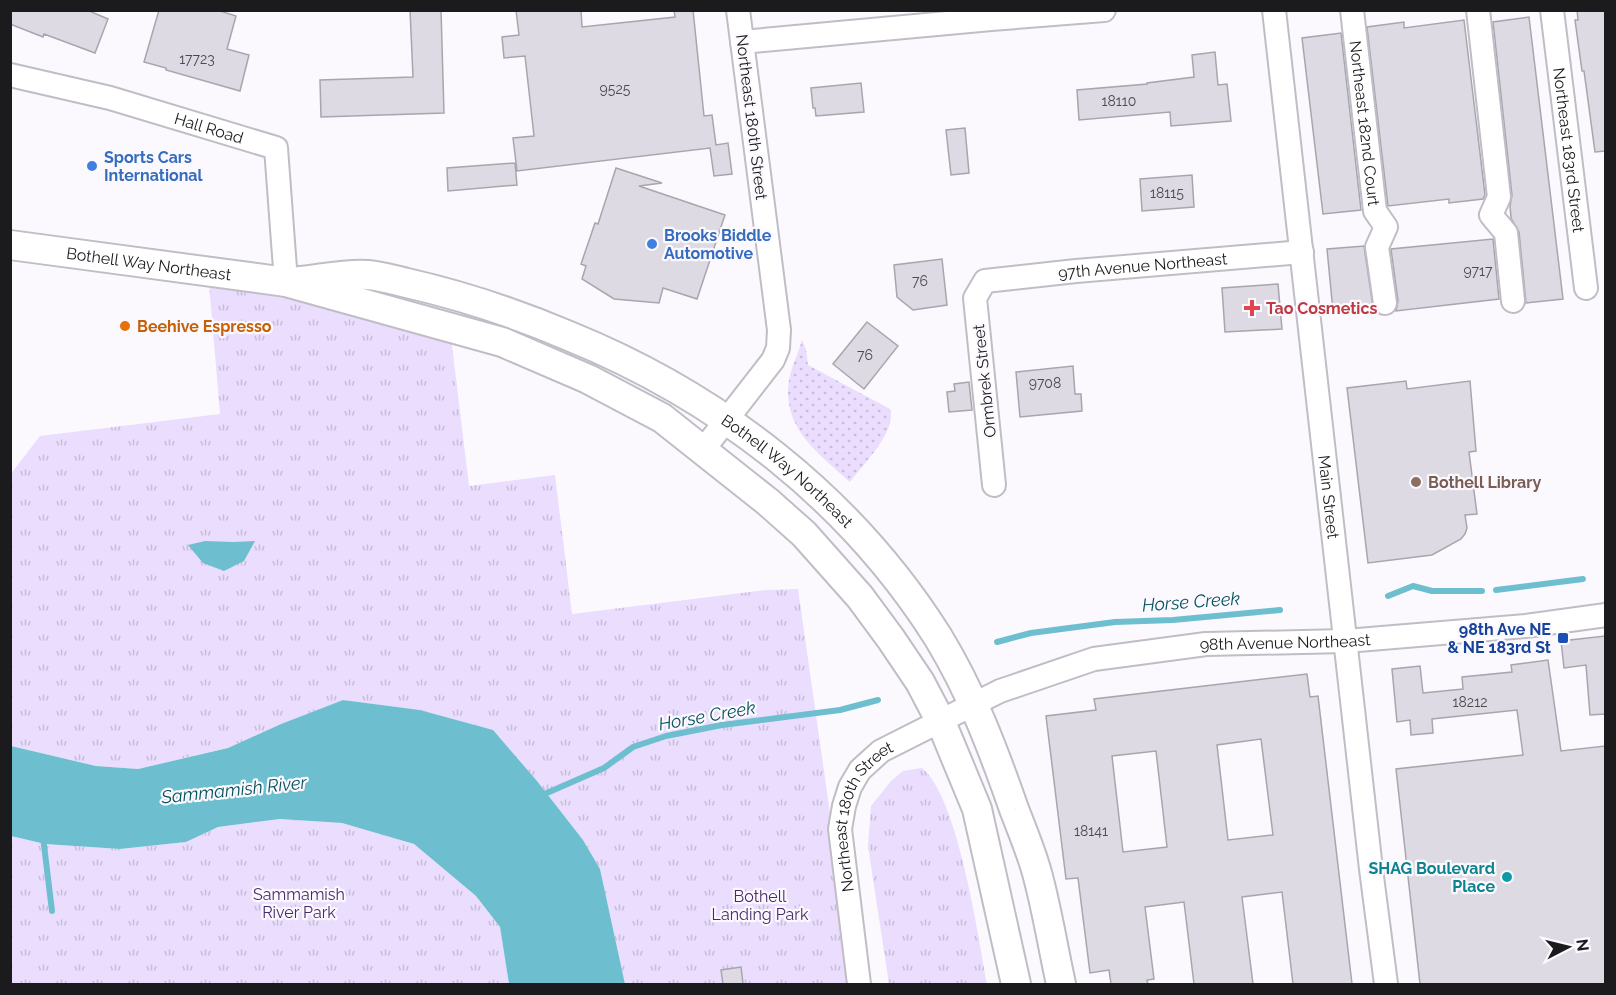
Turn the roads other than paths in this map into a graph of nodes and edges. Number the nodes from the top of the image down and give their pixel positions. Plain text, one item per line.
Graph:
1 (738, 10) edge
2 (1104, 10) edge
3 (1274, 10) edge
4 (1352, 10) edge
5 (1478, 10) edge
6 (1552, 10) edge
7 (742, 42) junction
8 (10, 75) edge
9 (10, 245) edge
10 (1302, 252) junction
11 (985, 281) joint
12 (286, 282) junction
13 (1586, 288) dead end
14 (1513, 300) dead end
15 (1385, 303) dead end
16 (726, 418) junction
17 (703, 450) junction
18 (994, 485) dead end
19 (1605, 615) edge
20 (1346, 641) junction
21 (974, 704) junction
22 (941, 722) junction
23 (858, 984) edge
24 (1016, 984) edge
25 (1061, 984) edge
26 (1386, 984) edge

1 - 7 street, Northeast 180th Street
2 - 7 street
3 - 10 street, Main Street
4 - 15 street, Northeast 182nd Court
5 - 14 street
6 - 13 street, Northeast 183rd Street
7 - 16 street, Northeast 180th Street
8 - 12 street, Hall Road
9 - 12 main road, Bothell Way Northeast
10 - 11 street, 97th Avenue Northeast
10 - 20 street, Main Street
11 - 18 street, Ormbrek Street
12 - 16 main road, Bothell Way Northeast
12 - 17 main road, Bothell Way Northeast
16 - 17 street, Northeast 180th Street
16 - 21 main road, Bothell Way Northeast
17 - 22 main road, Bothell Way Northeast
19 - 20 street, 98th Avenue Northeast
20 - 21 street, 98th Avenue Northeast
20 - 26 street, Main Street
21 - 22 street, Northeast 180th Street
21 - 25 main road, Bothell Way Northeast
22 - 23 street, Northeast 180th Street
22 - 24 main road, Bothell Way Northeast

